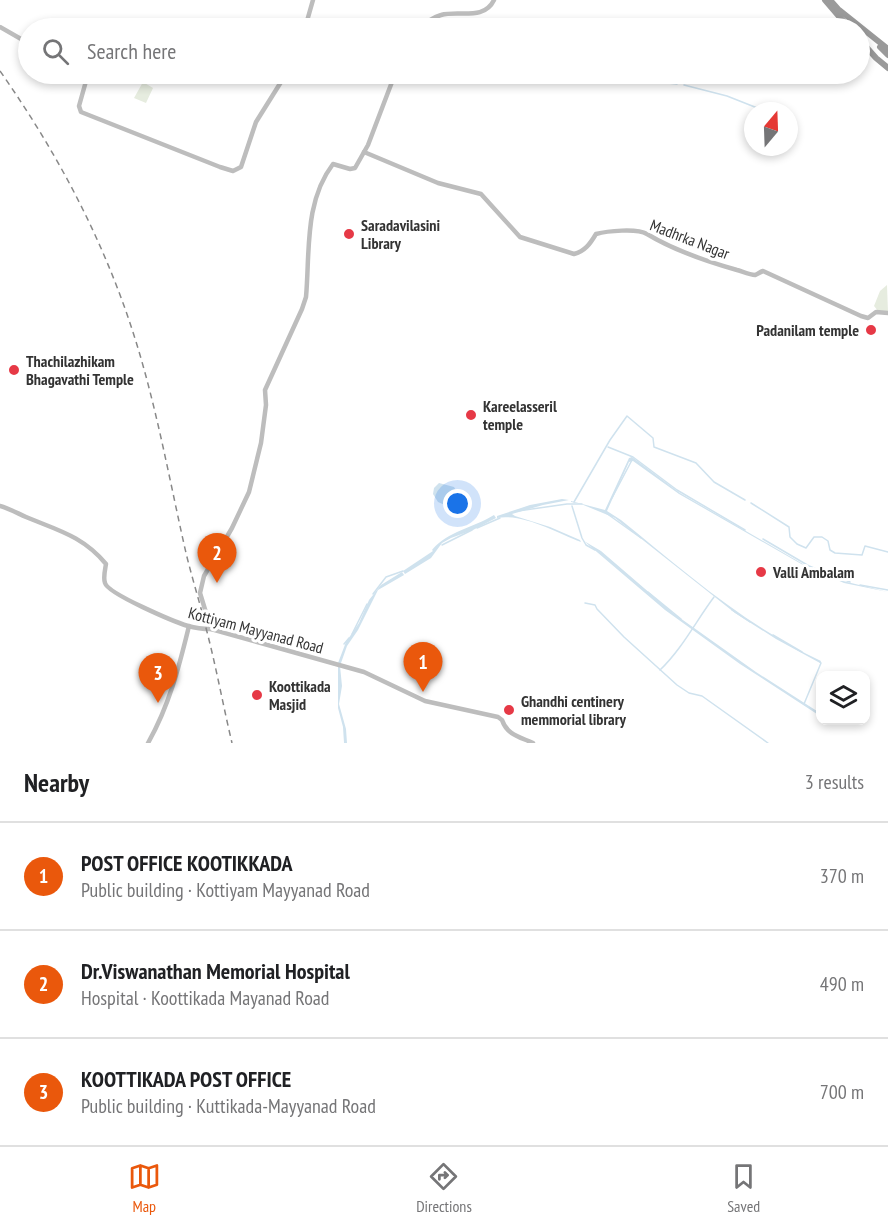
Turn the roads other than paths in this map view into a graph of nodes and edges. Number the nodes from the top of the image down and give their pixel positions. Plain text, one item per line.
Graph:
1 (313, 0) edge
2 (494, 0) edge
3 (825, 0) edge
4 (830, 0) edge
5 (307, 18) edge
6 (435, 18) edge
7 (840, 18) edge
8 (849, 18) edge
9 (0, 27) edge
10 (870, 36) edge
11 (870, 36) edge
12 (18, 37) edge
13 (870, 49) edge
14 (888, 49) edge
15 (870, 51) edge
16 (888, 55) edge
17 (888, 63) edge
18 (888, 68) edge
19 (85, 84) edge
20 (280, 84) edge
21 (391, 84) edge
22 (364, 152) junction
23 (888, 312) edge
24 (0, 506) edge
25 (189, 626) junction
26 (211, 629) junction
27 (148, 743) edge
28 (533, 743) edge

1 - 5 street
2 - 6 street
3 - 7 highway
4 - 8 highway
9 - 12 street
10 - 14 highway
11 - 16 highway
13 - 17 highway
15 - 18 highway
19 - 20 street
21 - 22 street
22 - 23 street, Madhrka Nagar
22 - 26 street
24 - 25 street, Kottiyam Mayyanad Road
25 - 26 street, Kottiyam Mayyanad Road
25 - 27 street
26 - 28 street, Kottiyam Mayyanad Road

